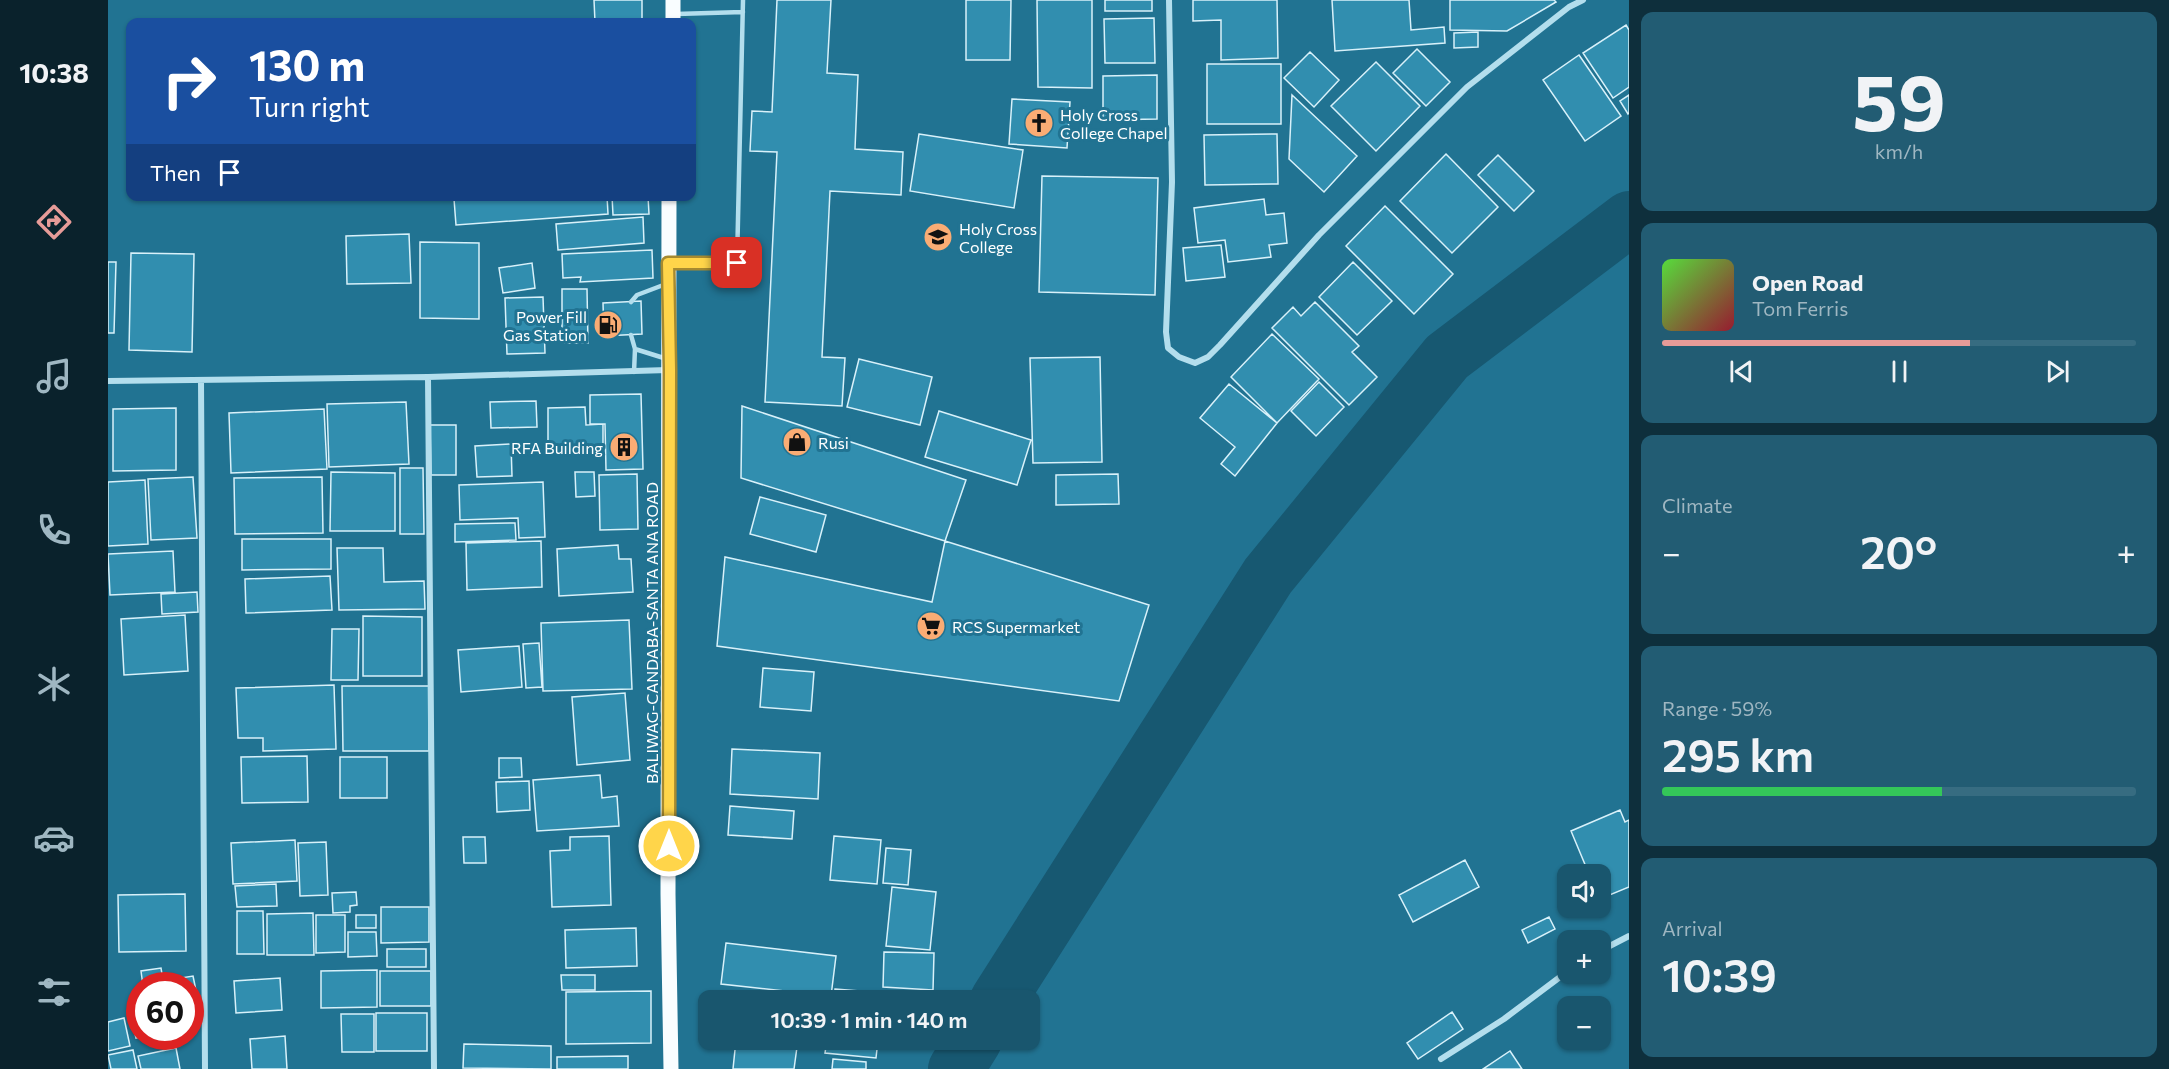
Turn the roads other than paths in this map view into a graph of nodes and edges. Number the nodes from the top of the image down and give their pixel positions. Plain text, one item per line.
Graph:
1 (743, 0) edge
2 (1169, 0) edge
3 (1583, 0) edge
4 (1568, 3) edge
5 (673, 12) edge
6 (743, 12) junction
7 (669, 201) edge
8 (668, 263) junction
9 (669, 284) junction
10 (632, 302) dead end
11 (631, 335) dead end
12 (635, 349) junction
13 (670, 365) junction
14 (634, 372) junction
15 (428, 376) junction
16 (201, 380) junction
17 (108, 381) edge
18 (1629, 936) edge
19 (1611, 945) edge
20 (1557, 979) edge
21 (1441, 1059) dead end
22 (205, 1069) edge
23 (434, 1069) edge
24 (671, 1069) edge

1 - 6 lane
2 - 4 street
3 - 4 street
5 - 6 lane
6 - 8 lane
7 - 8 main road, BALIWAG-CANDABA-SANTA ANA ROAD
8 - 9 main road, BALIWAG-CANDABA-SANTA ANA ROAD
9 - 10 lane
9 - 13 main road, BALIWAG-CANDABA-SANTA ANA ROAD
11 - 12 lane
12 - 13 lane
12 - 14 lane
13 - 14 street
13 - 24 main road, BALIWAG-CANDABA-SANTA ANA ROAD
14 - 15 street
15 - 16 street
15 - 23 street
16 - 17 street
16 - 22 street
18 - 19 street
20 - 21 street

